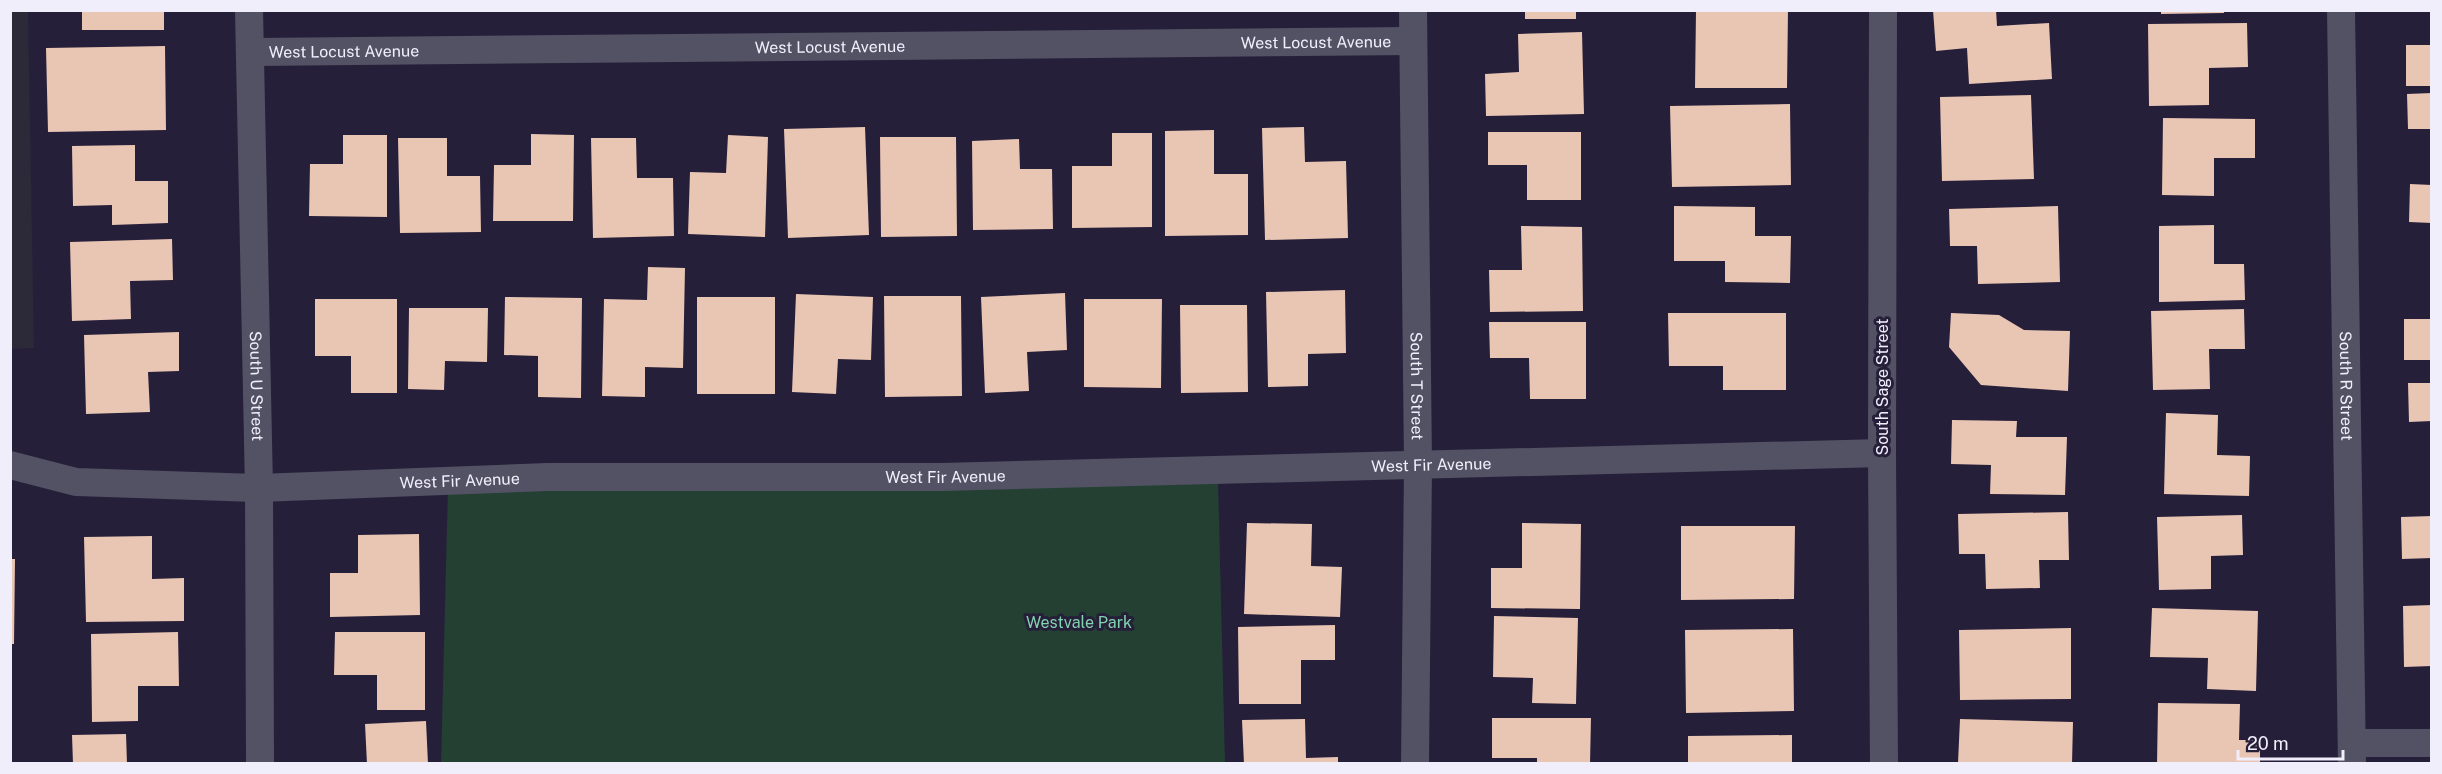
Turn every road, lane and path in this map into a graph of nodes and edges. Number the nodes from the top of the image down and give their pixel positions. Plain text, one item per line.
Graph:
1 (249, 10) edge
2 (1413, 10) edge
3 (1883, 10) edge
4 (2341, 10) edge
5 (1412, 41) junction
6 (250, 52) junction
7 (1882, 453) junction
8 (1418, 464) junction
9 (10, 465) edge
10 (259, 488) junction
11 (2432, 743) edge
12 (2352, 753) edge
13 (260, 764) edge
14 (1415, 764) edge
15 (1884, 764) edge

1 - 6 street, South U Street
2 - 5 street, South T Street
3 - 7 street, South Sage Street
4 - 12 street, South R Street
5 - 6 street, West Locust Avenue
5 - 8 street, South T Street
6 - 10 street, South U Street
7 - 8 street, West Fir Avenue
7 - 15 street, South Sage Street
8 - 10 street, West Fir Avenue
8 - 14 street, South T Street
9 - 10 street, West Fir Avenue
10 - 13 street, South U Street
11 - 12 street

